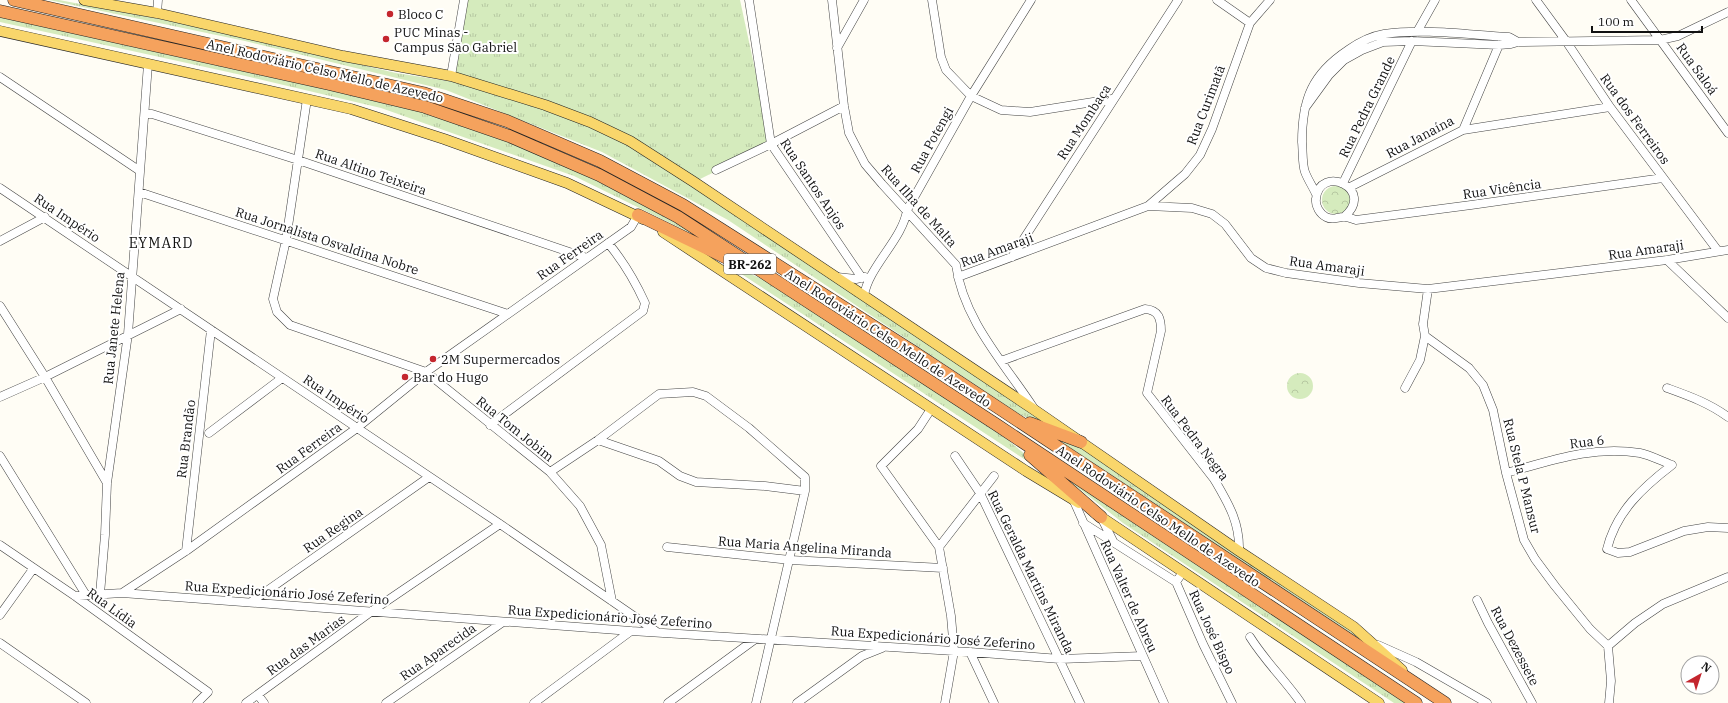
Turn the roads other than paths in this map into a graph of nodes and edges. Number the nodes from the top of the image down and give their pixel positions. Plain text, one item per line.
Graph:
1 (14, 0) edge
2 (84, 0) edge
3 (158, 0) edge
4 (464, 0) edge
5 (749, 0) edge
6 (832, 0) edge
7 (864, 0) edge
8 (932, 0) edge
9 (1031, 0) edge
10 (1178, 0) edge
11 (1217, 0) edge
12 (1270, 0) edge
13 (1435, 0) edge
14 (1536, 0) edge
15 (1631, 0) edge
16 (0, 11) edge
17 (1728, 12) edge
18 (157, 13) junction
19 (1250, 22) junction
20 (0, 31) edge
21 (1418, 32) junction
22 (1660, 40) junction
23 (1566, 41) junction
24 (1412, 42) junction
25 (1518, 42) junction
26 (1500, 45) junction
27 (837, 48) junction
28 (148, 64) junction
29 (451, 76) junction
30 (0, 77) edge
31 (971, 96) junction
32 (307, 99) junction
33 (1112, 100) junction
34 (844, 106) junction
35 (1610, 107) junction
36 (1305, 108) junction
37 (145, 114) junction
38 (1463, 130) junction
39 (1728, 133) edge
40 (770, 144) junction
41 (298, 160) junction
42 (716, 170) dead end
43 (140, 171) junction
44 (1663, 178) junction
45 (1346, 185) junction
46 (0, 188) edge
47 (139, 192) junction
48 (1316, 194) junction
49 (1148, 206) junction
50 (907, 210) junction
51 (638, 215) junction
52 (45, 217) junction
53 (1344, 217) junction
54 (286, 240) junction
55 (0, 241) edge
56 (608, 243) junction
57 (1728, 250) edge
58 (1718, 251) junction
59 (1012, 257) junction
60 (587, 258) junction
61 (1667, 260) junction
62 (874, 271) junction
63 (131, 276) junction
64 (836, 277) junction
65 (958, 277) junction
66 (862, 278) junction
67 (782, 285) junction
68 (1428, 289) junction
69 (864, 296) junction
70 (0, 306) edge
71 (181, 309) junction
72 (508, 314) junction
73 (1728, 318) edge
74 (211, 330) junction
75 (128, 334) junction
76 (1425, 336) junction
77 (1001, 361) junction
78 (426, 372) junction
79 (45, 377) junction
80 (282, 378) junction
81 (1405, 388) dead end
82 (1667, 388) dead end
83 (0, 397) edge
84 (931, 409) junction
85 (1036, 411) junction
86 (1007, 414) junction
87 (1728, 417) edge
88 (490, 425) junction
89 (997, 425) junction
90 (357, 428) junction
91 (209, 433) dead end
92 (598, 440) junction
93 (1081, 442) junction
94 (0, 456) edge
95 (955, 456) dead end
96 (550, 472) junction
97 (1506, 473) junction
98 (994, 476) dead end
99 (429, 477) junction
100 (107, 483) junction
101 (805, 491) junction
102 (980, 493) junction
103 (1073, 499) junction
104 (1101, 517) junction
105 (1083, 522) junction
106 (500, 524) junction
107 (1728, 528) edge
108 (1114, 542) junction
109 (0, 545) edge
110 (667, 547) dead end
111 (939, 547) junction
112 (186, 551) junction
113 (1239, 551) junction
114 (790, 560) junction
115 (942, 568) junction
116 (33, 569) junction
117 (1183, 572) junction
118 (1728, 577) edge
119 (1176, 582) junction
120 (122, 593) junction
121 (100, 594) junction
122 (86, 595) junction
123 (75, 596) junction
124 (1477, 600) dead end
125 (612, 601) junction
126 (251, 602) junction
127 (372, 611) junction
128 (0, 615) edge
129 (503, 622) junction
130 (631, 632) junction
131 (657, 632) junction
132 (1250, 637) dead end
133 (754, 640) junction
134 (771, 640) junction
135 (1372, 641) junction
136 (0, 644) edge
137 (885, 646) junction
138 (1608, 646) junction
139 (954, 651) junction
140 (970, 652) junction
141 (1143, 656) junction
142 (1060, 659) junction
143 (1417, 684) junction
144 (258, 695) junction
145 (86, 703) edge
146 (197, 703) edge
147 (246, 703) edge
148 (264, 703) edge
149 (386, 703) edge
150 (534, 703) edge
151 (668, 703) edge
152 (756, 703) edge
153 (797, 703) edge
154 (944, 703) edge
155 (994, 703) edge
156 (1080, 703) edge
157 (1164, 703) edge
158 (1232, 703) edge
159 (1301, 703) edge
160 (1379, 703) edge
161 (1416, 703) edge
162 (1445, 703) edge
163 (1487, 703) edge
164 (1532, 703) edge
165 (1609, 703) edge

1 - 86 highway, Anel Rodoviário Celso Mello de Azevedo / BR-262
2 - 18 main road, Anel Rodoviário Celso Mello de Azevedo
3 - 18 street
4 - 29 street
5 - 40 street, Rua Santos Anjos
6 - 27 street, Rua Ilha de Malta
7 - 27 street
8 - 31 street
9 - 31 street, Rua Potengi
10 - 33 street, Rua Mombaça
11 - 19 street
12 - 19 street, Rua Curimatã
13 - 21 street
14 - 23 street, Rua dos Ferreiros
15 - 22 street, Rua Saloá
16 - 67 highway, Anel Rodoviário Celso Mello de Azevedo / BR-262
17 - 22 street
18 - 29 main road, Anel Rodoviário Celso Mello de Azevedo
19 - 49 street, Rua Curimatã
20 - 28 main road
21 - 25 street
21 - 36 street
22 - 23 street
22 - 39 street, Rua Saloá
23 - 25 street
23 - 35 street, Rua dos Ferreiros
24 - 26 street
24 - 36 street
24 - 45 street, Rua Pedra Grande
25 - 26 street
26 - 38 street, Rua Janaína
27 - 34 street, Rua Ilha de Malta
28 - 32 main road
28 - 37 street, Rua Janete Helena
29 - 64 main road, Anel Rodoviário Celso Mello de Azevedo
30 - 43 street
31 - 33 street
31 - 50 street, Rua Potengi
32 - 41 street
32 - 51 main road
33 - 59 street, Rua Mombaça
34 - 40 street
34 - 50 street, Rua Ilha de Malta
35 - 38 street
35 - 44 street, Rua dos Ferreiros
36 - 48 street
37 - 41 street, Rua Altino Teixeira
37 - 43 street, Rua Janete Helena
38 - 45 street, Rua Janaína
40 - 42 street
40 - 66 street, Rua Santos Anjos
41 - 54 street
41 - 60 street, Rua Altino Teixeira
43 - 47 street, Rua Janete Helena
44 - 53 street, Rua Vicência
44 - 58 street, Rua dos Ferreiros
45 - 48 street
45 - 53 street
46 - 52 street, Rua Império
47 - 54 street, Rua Jornalista Osvaldina Nobre
47 - 63 street, Rua Janete Helena
48 - 53 street
49 - 59 street, Rua Amaraji
49 - 68 street, Rua Amaraji
50 - 62 street, Rua Potengi
50 - 65 street, Rua Ilha de Malta
51 - 56 street, Rua Ferreira
51 - 67 highway
51 - 84 main road
52 - 55 street
52 - 63 street, Rua Império
54 - 72 street, Rua Jornalista Osvaldina Nobre
54 - 78 street, Rua Tom Jobim
56 - 60 street, Rua Ferreira
56 - 88 street
57 - 58 street, Rua Amaraji
58 - 61 street, Rua Amaraji
59 - 65 street, Rua Amaraji
60 - 72 street, Rua Ferreira
61 - 68 street, Rua Amaraji
61 - 73 street
62 - 66 street
62 - 69 street, Rua Potengi
63 - 71 street, Rua Império
63 - 75 street, Rua Janete Helena
64 - 66 street
64 - 69 main road, Anel Rodoviário Celso Mello de Azevedo
65 - 77 street, Rua Ilha de Malta
67 - 89 highway, Anel Rodoviário Celso Mello de Azevedo / BR-262
68 - 76 street
69 - 85 main road, Anel Rodoviário Celso Mello de Azevedo
70 - 79 street
71 - 74 street, Rua Império
71 - 75 street
72 - 78 street, Rua Ferreira
74 - 80 street, Rua Império
74 - 112 street, Rua Brandão
75 - 79 street
75 - 100 street, Rua Janete Helena
76 - 81 street
76 - 97 street, Rua Stela P Mansur
77 - 85 street, Rua Ilha de Malta
77 - 113 street, Rua Pedra Negra
78 - 88 street, Rua Tom Jobim
78 - 90 street, Rua Ferreira
79 - 83 street
79 - 100 street
80 - 90 street, Rua Império
80 - 91 street
82 - 87 street
84 - 103 main road
84 - 111 street
85 - 93 main road, Anel Rodoviário Celso Mello de Azevedo
86 - 93 highway
86 - 143 highway, Anel Rodoviário Celso Mello de Azevedo / BR-262
88 - 96 street, Rua Tom Jobim
89 - 104 highway
89 - 161 highway, Anel Rodoviário Celso Mello de Azevedo / BR-262
90 - 99 street, Rua Império
90 - 112 street, Rua Ferreira
92 - 96 street
92 - 101 street
92 - 101 street
93 - 113 main road, Anel Rodoviário Celso Mello de Azevedo
94 - 122 street
95 - 102 street, Rua Geralda Martins Miranda
96 - 125 street, Rua Tom Jobim
97 - 107 street, Rua 6
97 - 138 street, Rua Stela P Mansur
98 - 102 street
99 - 106 street, Rua Império
99 - 126 street, Rua Regina
100 - 121 street, Rua Janete Helena
101 - 114 street
102 - 111 street
102 - 142 street, Rua Geralda Martins Miranda
103 - 104 main road
103 - 105 street, Rua Valter de Abreu
104 - 108 street
104 - 117 main road
105 - 108 street
105 - 141 street, Rua Valter de Abreu
106 - 125 street, Rua Império
106 - 127 street, Rua das Marias
108 - 119 street
109 - 116 street, Rua Lídia
110 - 114 street, Rua Maria Angelina Miranda
111 - 115 street
112 - 120 street, Rua Ferreira
113 - 135 main road, Anel Rodoviário Celso Mello de Azevedo
114 - 115 street, Rua Maria Angelina Miranda
114 - 134 street
115 - 139 street
116 - 123 street, Rua Lídia
116 - 128 street
117 - 119 street, Rua José Bispo
117 - 160 main road
118 - 138 street
119 - 158 street, Rua José Bispo
120 - 121 street, Rua Expedicionário José Zeferino
120 - 126 street, Rua Expedicionário José Zeferino
121 - 122 street, Rua Expedicionário José Zeferino
122 - 123 street, Rua Expedicionário José Zeferino
123 - 146 street, Rua Lídia
124 - 164 street, Rua Dezessete
125 - 131 street, Rua Império
126 - 127 street, Rua Expedicionário José Zeferino
127 - 129 street, Rua Expedicionário José Zeferino
127 - 144 street, Rua das Marias
129 - 130 street, Rua Expedicionário José Zeferino
129 - 149 street, Rua Aparecida
130 - 131 street, Rua Expedicionário José Zeferino
130 - 150 street
131 - 133 street, Rua Expedicionário José Zeferino
132 - 159 street
133 - 134 street, Rua Expedicionário José Zeferino
133 - 151 street
134 - 137 street, Rua Expedicionário José Zeferino
134 - 152 street
135 - 143 main road, Anel Rodoviário Celso Mello de Azevedo
135 - 163 street
136 - 145 street
137 - 139 street, Rua Expedicionário José Zeferino
137 - 153 street
138 - 165 street
139 - 140 street, Rua Expedicionário José Zeferino
139 - 154 street
140 - 142 street, Rua Expedicionário José Zeferino
140 - 155 street
141 - 142 street, Rua Expedicionário José Zeferino
141 - 157 street, Rua Valter de Abreu
142 - 156 street, Rua Geralda Martins Miranda
143 - 162 highway, Anel Rodoviário Celso Mello de Azevedo / BR-262
144 - 147 street, Rua das Marias
144 - 148 street

